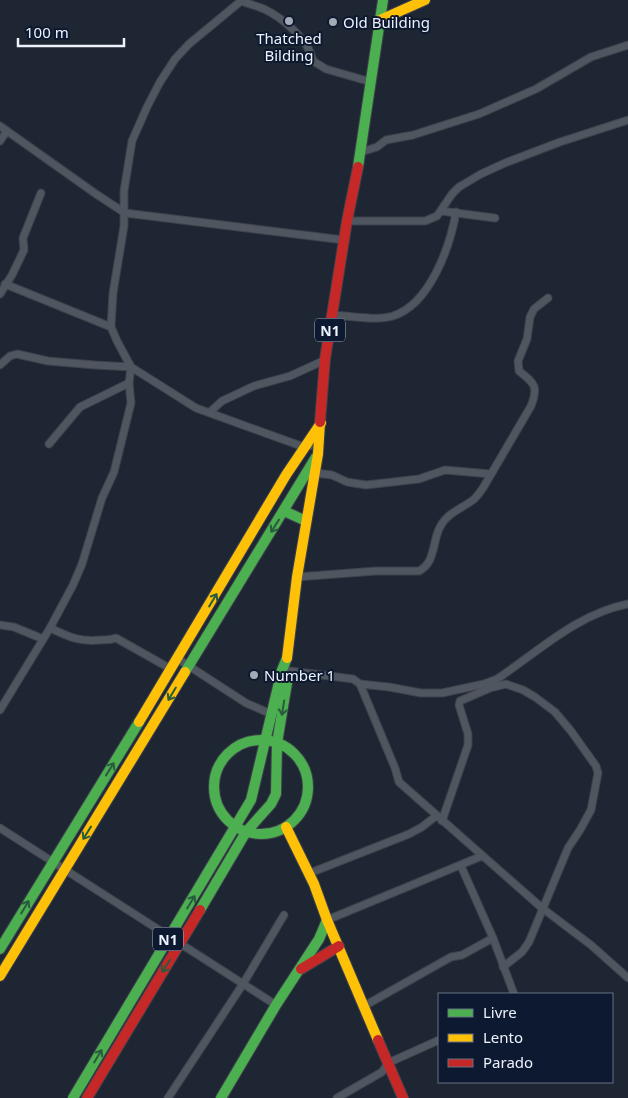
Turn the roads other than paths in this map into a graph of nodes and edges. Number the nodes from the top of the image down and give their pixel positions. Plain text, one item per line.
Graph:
1 (383, 0) edge
2 (425, 0) edge
3 (240, 1) edge
4 (380, 20) junction
5 (628, 45) edge
6 (371, 82) junction
7 (628, 120) edge
8 (0, 126) edge
9 (7, 131) junction
10 (0, 141) edge
11 (361, 152) junction
12 (41, 193) dead end
13 (441, 211) junction
14 (456, 212) junction
15 (124, 213) junction
16 (495, 218) dead end
17 (347, 221) junction
18 (344, 240) junction
19 (6, 284) junction
20 (0, 294) edge
21 (548, 298) dead end
22 (332, 316) junction
23 (112, 326) junction
24 (325, 359) junction
25 (0, 365) edge
26 (131, 367) junction
27 (129, 383) junction
28 (210, 412) junction
29 (322, 422) junction
30 (49, 444) dead end
31 (304, 446) junction
32 (319, 449) junction
33 (315, 472) junction
34 (491, 474) junction
35 (284, 511) junction
36 (306, 521) junction
37 (298, 577) junction
38 (628, 604) edge
39 (0, 624) edge
40 (198, 625) junction
41 (50, 628) junction
42 (208, 632) junction
43 (43, 640) junction
44 (178, 659) junction
45 (188, 666) junction
46 (286, 668) junction
47 (171, 669) junction
48 (360, 684) junction
49 (0, 710) edge
50 (271, 714) junction
51 (141, 720) junction
52 (152, 726) junction
53 (264, 740) junction
54 (277, 742) junction
55 (257, 777) junction
56 (277, 784) junction
57 (95, 793) junction
58 (107, 800) junction
59 (251, 800) junction
60 (268, 807) junction
61 (439, 819) junction
62 (236, 827) junction
63 (286, 827) junction
64 (0, 828) edge
65 (246, 832) junction
66 (482, 856) junction
67 (53, 862) junction
68 (461, 866) junction
69 (64, 869) junction
70 (310, 873) junction
71 (542, 908) junction
72 (284, 915) dead end
73 (327, 920) junction
74 (170, 937) junction
75 (493, 938) junction
76 (181, 943) junction
77 (339, 946) junction
78 (0, 949) edge
79 (503, 967) junction
80 (299, 970) junction
81 (0, 976) edge
82 (628, 978) edge
83 (243, 984) junction
84 (514, 993) edge
85 (276, 1005) junction
86 (364, 1006) junction
87 (438, 1040) edge
88 (388, 1063) junction
89 (73, 1098) edge
90 (87, 1098) edge
91 (168, 1098) edge
92 (221, 1098) edge
93 (337, 1098) edge
94 (403, 1098) edge

1 - 4 main road, N1
2 - 4 main road
3 - 6 street
3 - 15 street
4 - 6 main road, N1
5 - 11 street
6 - 11 main road, N1
7 - 13 street
8 - 9 street
9 - 10 street
9 - 15 street
11 - 17 main road, N1
12 - 19 street
13 - 14 street
13 - 17 street
14 - 16 street
14 - 22 street
15 - 18 street
15 - 23 street
17 - 18 main road, N1
18 - 22 main road, N1
19 - 20 street
19 - 23 street
21 - 34 street
22 - 24 main road, N1
23 - 26 street
24 - 28 street
24 - 29 main road, N1
25 - 26 street
26 - 27 street
26 - 28 street
27 - 30 street
27 - 41 street
28 - 31 street
29 - 31 main road
29 - 32 main road, N1
31 - 32 street
40 -> 31 main road
32 - 33 main road, N1
32 - 35 main road
33 - 34 street
33 - 36 main road, N1
34 - 37 street
35 - 36 main road
35 -> 42 main road
36 - 37 main road, N1
37 - 46 main road, N1
38 - 48 street
39 - 43 street
40 - 42 main road
40 - 44 main road
41 - 43 street
41 - 47 street
42 - 45 main road
43 - 49 street
44 - 45 street
44 - 47 main road
45 - 50 street
45 -> 52 main road
46 - 48 street
46 - 50 main road, N1
46 -> 54 main road, N1
47 - 51 main road
48 - 61 street
50 - 53 main road, N1
51 - 52 main road
57 -> 51 main road
52 - 58 main road
53 - 54 main road
53 - 55 main road, N1
53 - 62 main road
54 - 56 main road, N1
54 - 63 main road
55 - 56 main road
55 - 59 main road, N1
56 - 60 main road, N1
57 - 58 main road
57 - 67 main road
58 -> 69 main road
59 - 60 main road
59 - 62 main road, N1
60 - 65 main road, N1
61 - 66 street
61 - 70 street
61 - 71 street
62 - 65 main road
74 -> 62 main road, N1
63 - 65 main road
63 - 70 main road
64 - 67 street
65 - 76 main road, N1
66 - 68 street
66 - 71 street
67 - 69 street
78 -> 67 main road
68 - 73 street
68 - 75 street
69 - 74 street
69 - 81 main road
70 - 73 main road
71 - 79 street
71 - 82 street
72 - 83 street
73 - 77 main road
73 - 80 main road
74 - 76 street
89 -> 74 main road, N1
75 - 79 street
75 - 86 street
76 - 83 street
76 -> 90 main road, N1
77 - 80 main road
77 - 86 main road
79 - 84 street
80 - 85 main road
83 - 85 street
83 - 91 street
85 - 92 main road
86 - 88 main road
87 - 88 street
88 - 93 street
88 - 94 main road

